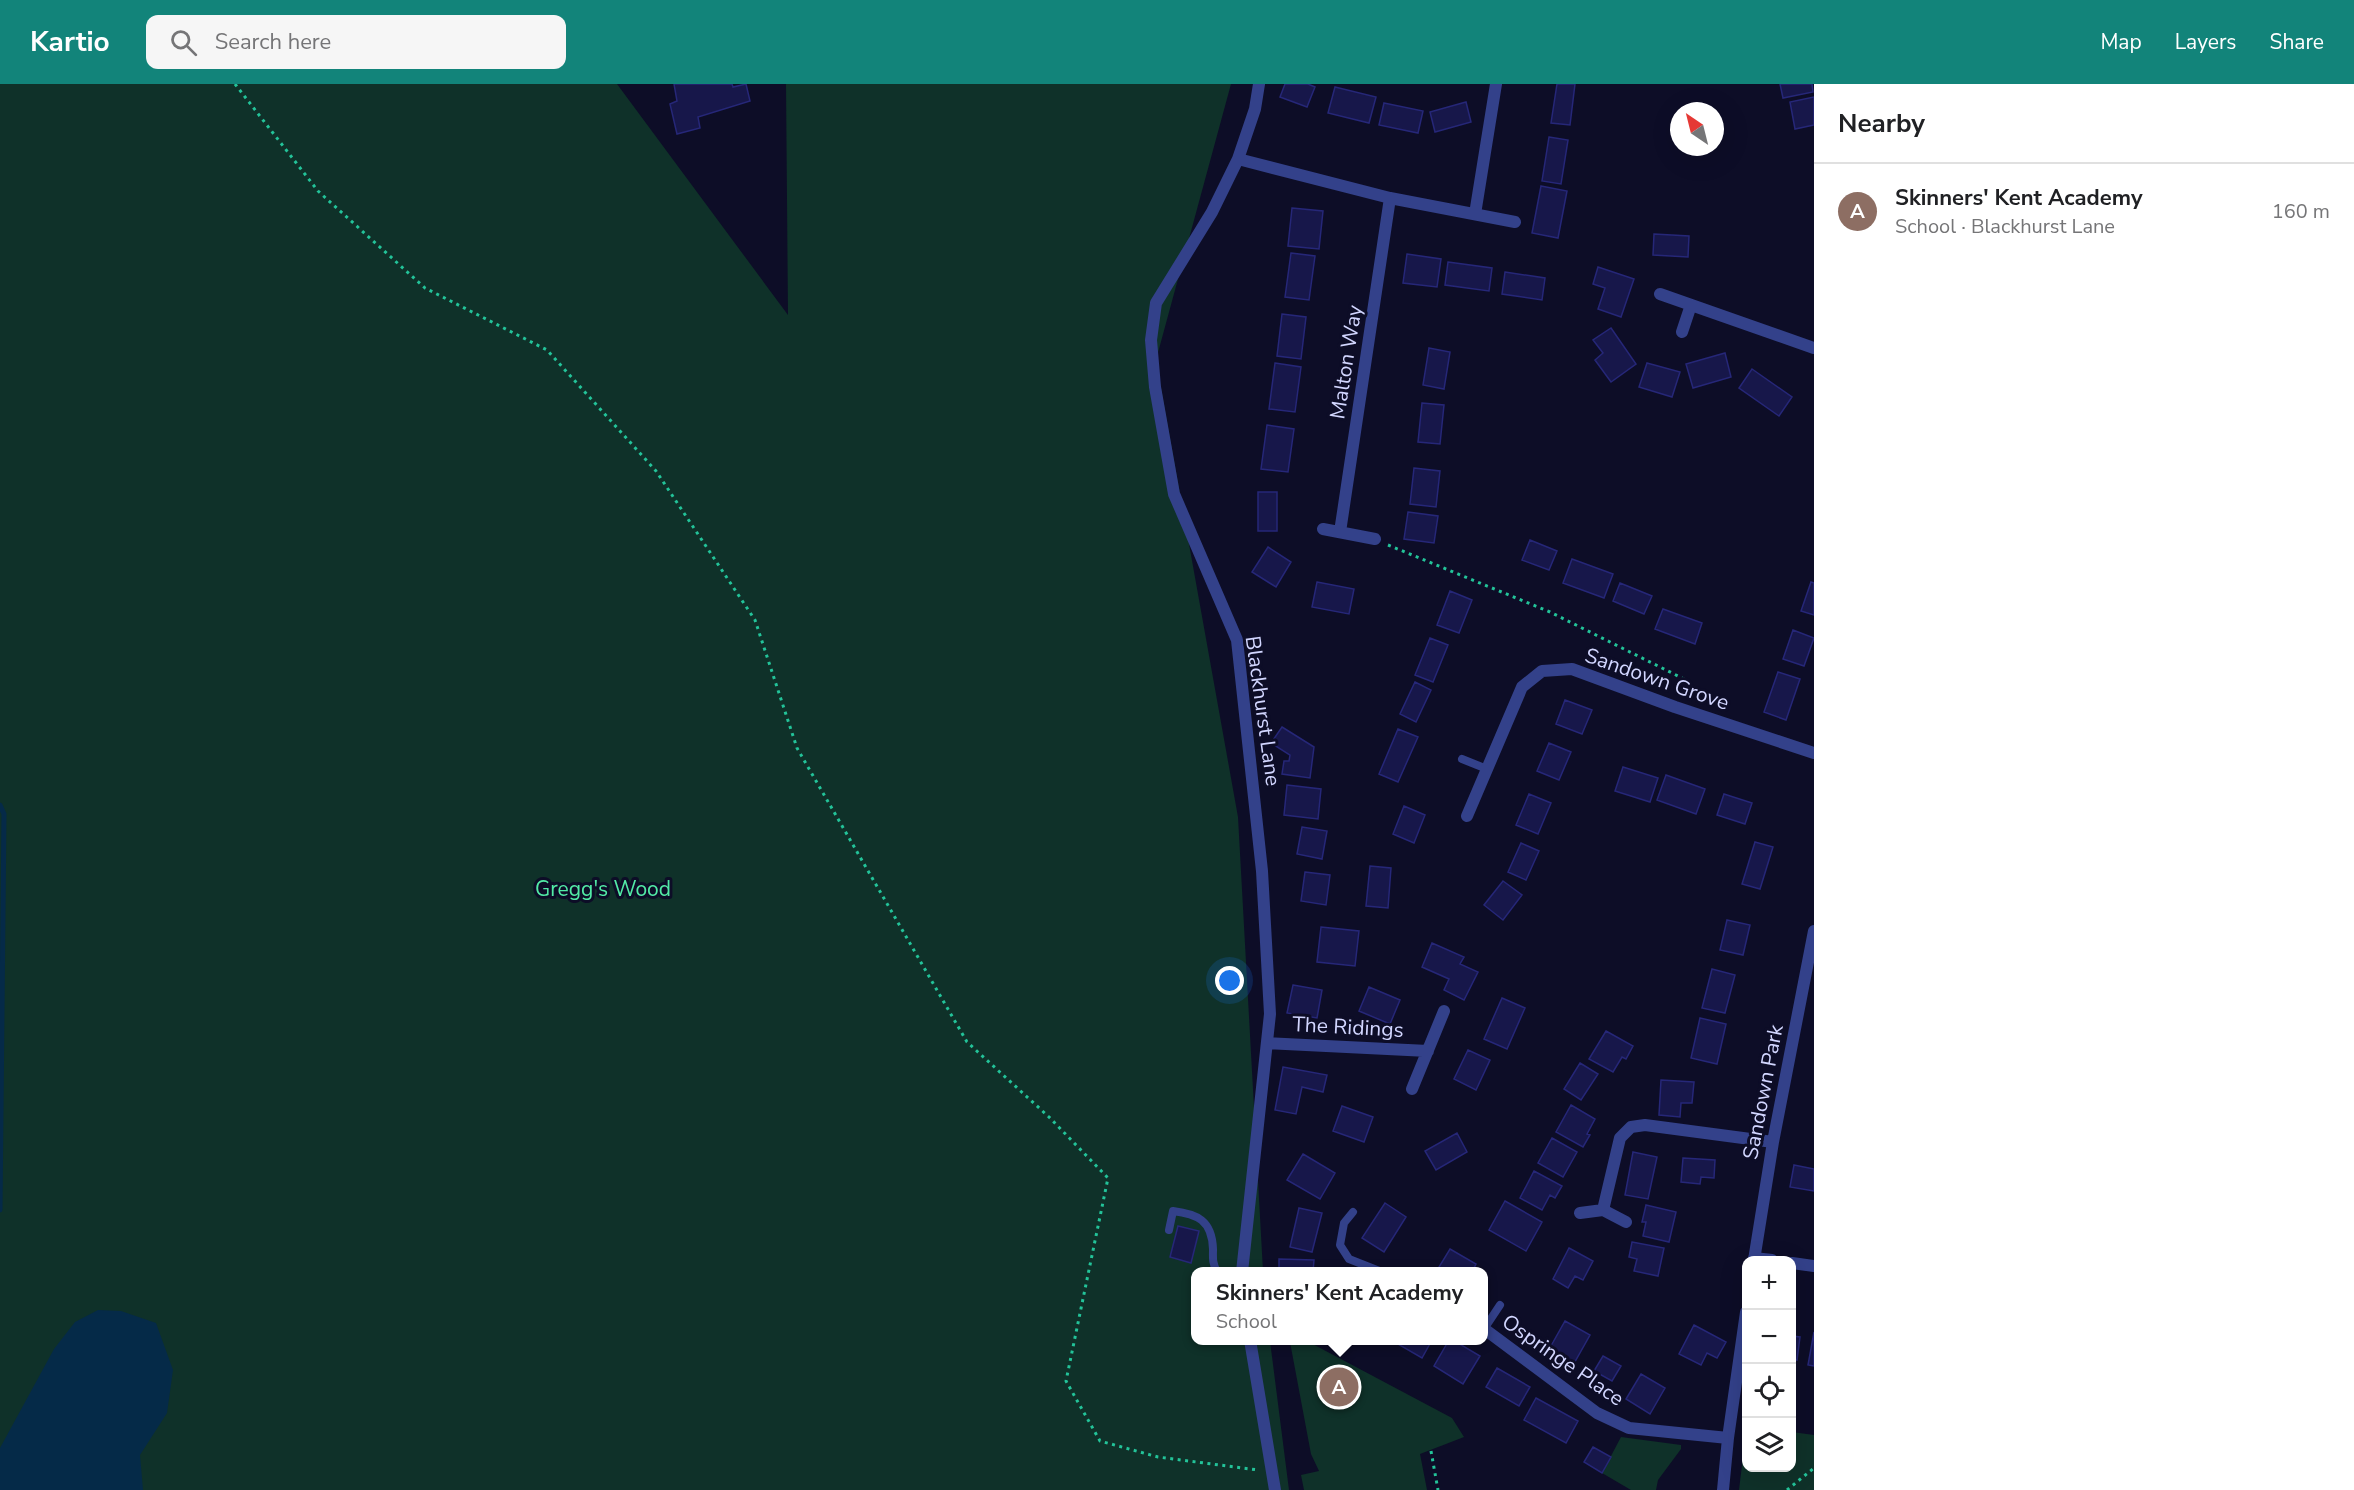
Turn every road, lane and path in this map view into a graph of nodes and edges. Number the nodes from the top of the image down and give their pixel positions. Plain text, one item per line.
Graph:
1 (235, 84) edge
2 (1259, 84) edge
3 (1496, 84) edge
4 (1238, 159) junction
5 (1390, 198) junction
6 (1475, 214) junction
7 (1515, 222) dead end
8 (1660, 294) dead end
9 (1691, 305) junction
10 (1682, 332) dead end
11 (1814, 348) edge
12 (1323, 529) dead end
13 (1340, 532) junction
14 (1375, 539) joint
15 (1675, 707) junction
16 (1814, 753) edge
17 (1462, 759) dead end
18 (1487, 769) junction
19 (1467, 816) dead end
20 (1814, 931) edge
21 (1444, 1011) dead end
22 (1267, 1043) junction
23 (1428, 1051) junction
24 (1413, 1089) dead end
25 (1773, 1142) junction
26 (1603, 1210) junction
27 (1353, 1212) dead end
28 (1580, 1213) dead end
29 (1626, 1222) dead end
30 (1169, 1230) dead end
31 (1754, 1256) edge
32 (1796, 1264) edge
33 (1814, 1266) edge
34 (1214, 1267) edge
35 (1243, 1267) edge
36 (1369, 1267) edge
37 (1500, 1305) dead end
38 (1488, 1322) edge
39 (1488, 1331) edge
40 (1742, 1340) edge
41 (1251, 1345) edge
42 (1728, 1438) junction
43 (1431, 1451) dead end
44 (1814, 1468) edge
45 (1272, 1472) junction
46 (1275, 1490) edge
47 (1438, 1490) edge
48 (1723, 1490) edge
49 (1787, 1490) edge

1 - 45 path
2 - 4 street, Blackhurst Lane
3 - 6 street
4 - 5 street
4 - 22 street, Blackhurst Lane
5 - 6 street
5 - 13 street, Malton Way
6 - 7 street
8 - 9 street
9 - 10 street
9 - 11 street
12 - 13 street
13 - 14 street
14 - 15 path
15 - 16 street, Sandown Grove
15 - 18 street, Sandown Grove
17 - 18 lane
18 - 19 street, Sandown Grove
20 - 25 street, Sandown Park
21 - 23 street, The Ridings
22 - 23 street, The Ridings
22 - 35 street, Blackhurst Lane
23 - 24 street, The Ridings
25 - 26 street
25 - 31 street, Sandown Park
26 - 28 street
26 - 29 street
27 - 36 lane
30 - 34 lane
32 - 33 street
37 - 38 lane
39 - 42 street, Ospringe Place
40 - 42 street
41 - 45 street
42 - 48 street
43 - 47 path
44 - 49 path
45 - 46 street

